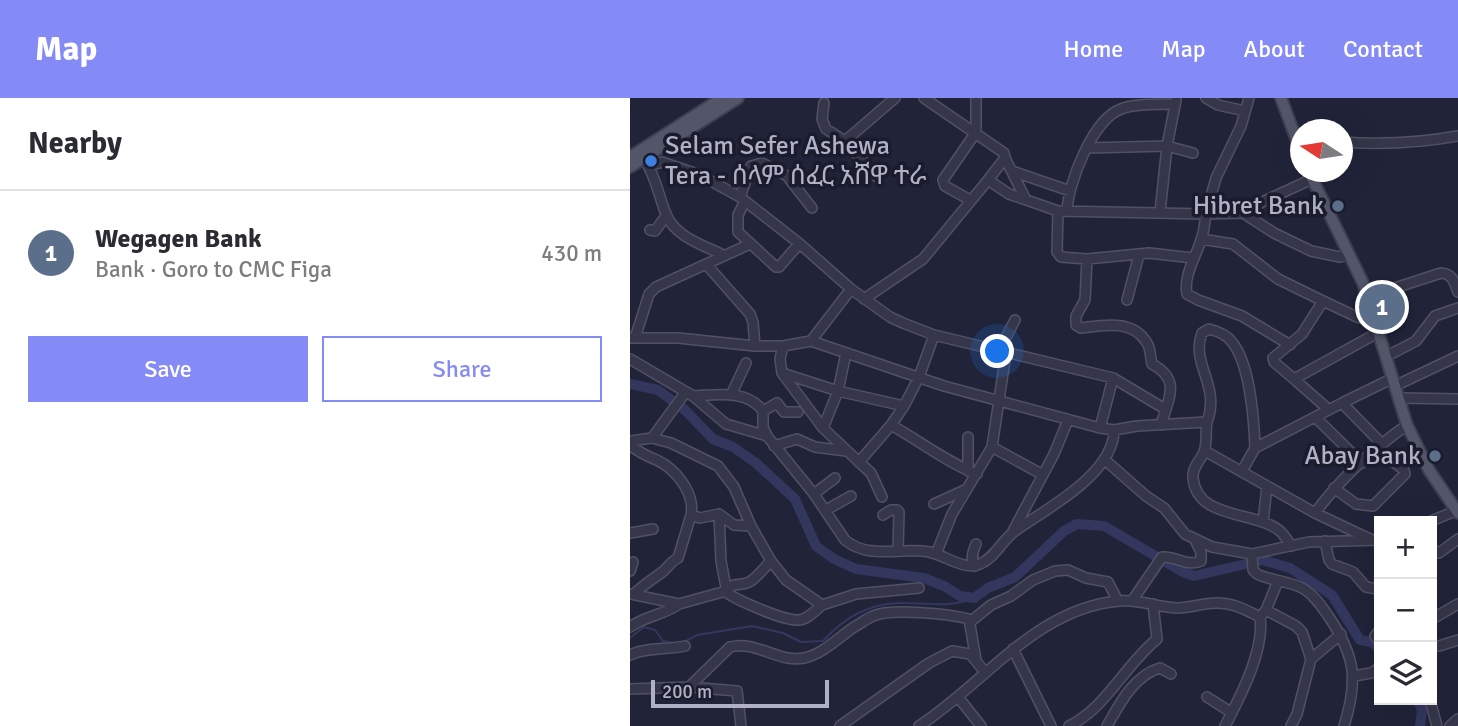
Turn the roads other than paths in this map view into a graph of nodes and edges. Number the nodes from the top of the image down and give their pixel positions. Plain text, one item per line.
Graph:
1 (738, 98) edge
2 (895, 98) edge
3 (924, 98) edge
4 (976, 98) edge
5 (1206, 98) edge
6 (1249, 98) edge
7 (1284, 98) edge
8 (717, 100) edge
9 (1176, 101) edge
10 (824, 103) dead end
11 (1245, 111) junction
12 (1292, 119) edge
13 (975, 132) junction
14 (1458, 136) edge
15 (845, 141) junction
16 (1353, 143) edge
17 (1167, 146) junction
18 (1087, 148) junction
19 (1193, 153) dead end
20 (630, 156) edge
21 (1005, 158) junction
22 (646, 162) junction
23 (630, 167) edge
24 (1012, 171) junction
25 (877, 177) dead end
26 (988, 180) junction
27 (1298, 182) edge
28 (1316, 182) edge
29 (1316, 182) edge
30 (1070, 191) junction
31 (742, 199) junction
32 (1026, 200) junction
33 (970, 201) junction
34 (812, 208) dead end
35 (1063, 211) junction
36 (1160, 212) junction
37 (1206, 214) junction
38 (666, 216) junction
39 (1249, 216) junction
40 (650, 230) dead end
41 (1201, 239) junction
42 (750, 244) junction
43 (799, 244) junction
44 (1139, 255) junction
45 (1349, 255) junction
46 (723, 256) junction
47 (1193, 258) junction
48 (1087, 259) junction
49 (706, 264) junction
50 (851, 289) junction
51 (1458, 292) edge
52 (1373, 295) junction
53 (864, 299) junction
54 (1127, 300) dead end
55 (1323, 301) junction
56 (1458, 308) edge
57 (1015, 320) dead end
58 (1378, 328) junction
59 (934, 335) junction
60 (632, 338) edge
61 (811, 341) junction
62 (1290, 345) junction
63 (755, 346) junction
64 (783, 346) junction
65 (846, 353) junction
66 (1006, 353) junction
67 (1391, 354) junction
68 (1458, 356) edge
69 (630, 359) edge
70 (746, 363) dead end
71 (782, 373) junction
72 (919, 377) junction
73 (1113, 378) junction
74 (1294, 379) junction
75 (1395, 381) junction
76 (838, 390) junction
77 (731, 395) junction
78 (1404, 398) junction
79 (683, 399) junction
80 (1458, 399) edge
81 (999, 400) junction
82 (1342, 403) junction
83 (904, 406) junction
84 (1165, 408) junction
85 (1328, 409) junction
86 (763, 411) junction
87 (798, 412) dead end
88 (1315, 418) junction
89 (1068, 420) junction
90 (1208, 422) junction
91 (891, 425) junction
92 (1161, 425) junction
93 (1407, 425) junction
94 (823, 428) junction
95 (1100, 428) junction
96 (1114, 430) junction
97 (767, 436) junction
98 (968, 437) dead end
99 (652, 438) junction
100 (630, 443) edge
101 (774, 446) junction
102 (992, 447) junction
103 (1380, 447) junction
104 (1255, 448) junction
105 (847, 451) junction
106 (1205, 452) junction
107 (1104, 459) junction
108 (859, 461) junction
109 (1362, 463) junction
110 (1242, 471) junction
111 (973, 472) junction
112 (1043, 475) junction
113 (835, 478) dead end
114 (1267, 485) junction
115 (969, 488) junction
116 (1334, 488) junction
117 (814, 494) junction
118 (851, 496) dead end
119 (882, 497) dead end
120 (934, 504) dead end
121 (826, 510) junction
122 (1458, 510) edge
123 (1315, 513) junction
124 (719, 514) junction
125 (691, 515) junction
126 (883, 515) dead end
127 (1437, 519) edge
128 (1263, 522) junction
129 (751, 526) junction
130 (653, 529) dead end
131 (1013, 532) junction
132 (630, 533) edge
133 (1194, 539) junction
134 (1374, 539) edge
135 (1458, 539) edge
136 (1374, 540) edge
137 (1325, 541) junction
138 (976, 544) dead end
139 (1291, 546) junction
140 (898, 551) junction
141 (1437, 552) edge
142 (936, 554) junction
143 (771, 561) junction
144 (1252, 562) junction
145 (975, 566) junction
146 (1278, 581) junction
147 (919, 588) dead end
148 (1374, 588) edge
149 (726, 591) junction
150 (632, 594) edge
151 (1118, 601) junction
152 (1132, 601) junction
153 (679, 604) junction
154 (1153, 604) junction
155 (1458, 604) edge
156 (822, 605) junction
157 (1263, 614) junction
158 (1437, 616) edge
159 (970, 622) junction
160 (630, 627) edge
161 (1341, 634) junction
162 (1458, 640) edge
163 (685, 646) dead end
164 (1440, 646) dead end
165 (1013, 649) junction
166 (630, 655) edge
167 (1311, 659) junction
168 (976, 660) junction
169 (1374, 671) edge
170 (985, 673) junction
171 (1171, 674) dead end
172 (1354, 676) junction
173 (689, 687) junction
174 (630, 689) edge
175 (958, 697) junction
176 (1207, 697) dead end
177 (1431, 705) edge
178 (1232, 713) junction
179 (1458, 719) edge
180 (842, 725) edge
181 (741, 726) edge
182 (919, 726) edge
183 (981, 726) edge
184 (1051, 726) edge
185 (1069, 726) edge
186 (1107, 726) edge
187 (1225, 726) edge
188 (1291, 726) edge
189 (1344, 726) edge
190 (1437, 726) edge
191 (1450, 726) edge

1 - 22 main road
2 - 15 street
3 - 13 street
4 - 13 street
5 - 11 street
6 - 11 street
7 - 12 main road
8 - 20 main road
9 - 17 street
9 - 18 street
10 - 15 street
11 - 37 street
13 - 21 street
13 - 33 street
14 - 16 street
15 - 25 street
17 - 18 street
17 - 19 street
17 - 36 street
18 - 30 street
21 - 24 street
21 - 26 street
22 - 23 main road
22 - 31 street
22 - 38 street
24 - 30 street
24 - 32 street
26 - 32 street
26 - 33 street
27 - 39 street
28 - 52 main road
29 - 45 main road
30 - 35 street
31 - 34 street
31 - 42 street
31 - 43 street
32 - 35 street
33 - 53 street
35 - 36 street
35 - 48 street
36 - 37 street
37 - 39 street
37 - 41 street
38 - 40 street
38 - 46 street
39 - 45 street
41 - 47 street
41 - 55 street
42 - 43 street
42 - 46 street
43 - 50 street
44 - 47 street
44 - 48 street
44 - 54 street
45 - 58 main road
46 - 49 street
47 - 62 street
48 - 84 street
49 - 60 street
49 - 63 street
50 - 53 street
50 - 61 street
51 - 52 street
52 - 67 main road
53 - 59 street
55 - 58 street
55 - 62 street
56 - 67 street
57 - 66 street
58 - 74 street
58 - 75 main road
59 - 66 street
59 - 72 street
60 - 63 street
61 - 64 street
61 - 65 street
62 - 74 street
63 - 64 street
64 - 71 street
65 - 72 street
65 - 76 street
66 - 73 street
66 - 81 street
67 - 75 main road
68 - 75 street
69 - 79 street
70 - 77 street
71 - 76 street
71 - 94 street
72 - 81 street
72 - 83 street
73 - 84 street
73 - 95 street
74 - 85 street
75 - 78 main road
75 - 82 street
75 - 93 main road
76 - 83 street
76 - 94 street
77 - 79 street
77 - 86 street
78 - 80 street
78 - 122 main road
79 - 97 street
79 - 99 street
81 - 89 street
81 - 102 street
82 - 85 street
82 - 103 street
83 - 91 street
84 - 92 street
85 - 88 street
86 - 87 street
86 - 97 street
88 - 104 street
88 - 109 street
89 - 95 street
89 - 112 street
90 - 92 street
90 - 104 street
90 - 106 street
91 - 108 street
91 - 111 street
92 - 96 street
93 - 103 street
93 - 122 main road
94 - 105 street
95 - 96 street
96 - 107 street
97 - 101 street
98 - 111 street
99 - 100 street
99 - 129 street
100 - 125 street
101 - 105 street
101 - 117 street
102 - 111 street
102 - 112 street
103 - 109 street
103 - 116 street
104 - 110 street
105 - 108 street
106 - 110 street
106 - 128 street
107 - 131 street
107 - 133 street
108 - 119 street
109 - 116 street
110 - 114 street
111 - 115 street
112 - 131 street
113 - 117 street
114 - 123 street
114 - 128 street
115 - 120 street
115 - 142 street
116 - 123 street
117 - 121 street
118 - 121 street
121 - 140 street
122 - 127 street
123 - 134 street
124 - 125 street
124 - 129 street
124 - 149 street
125 - 150 street
126 - 140 street
128 - 139 street
129 - 143 street
130 - 132 street
131 - 145 street
133 - 144 street
133 - 152 street
135 - 141 street
136 - 137 street
137 - 139 street
137 - 148 street
138 - 145 street
139 - 144 street
140 - 142 street
142 - 145 street
143 - 149 street
143 - 156 street
144 - 146 street
146 - 157 street
146 - 161 street
147 - 156 street
149 - 153 street
149 - 156 street
150 - 153 street
151 - 152 street
151 - 159 street
151 - 165 street
152 - 154 street
153 - 160 street
154 - 157 street
154 - 185 street
155 - 158 street
157 - 167 street
157 - 178 street
159 - 168 street
159 - 173 street
161 - 167 street
161 - 172 street
162 - 164 street
163 - 166 street
165 - 170 street
165 - 184 street
167 - 188 street
168 - 170 street
168 - 180 street
169 - 172 street
170 - 175 street
171 - 186 street
172 - 189 street
173 - 174 street
173 - 181 street
175 - 182 street
175 - 183 street
176 - 178 street
177 - 190 street
178 - 187 street
179 - 191 street

